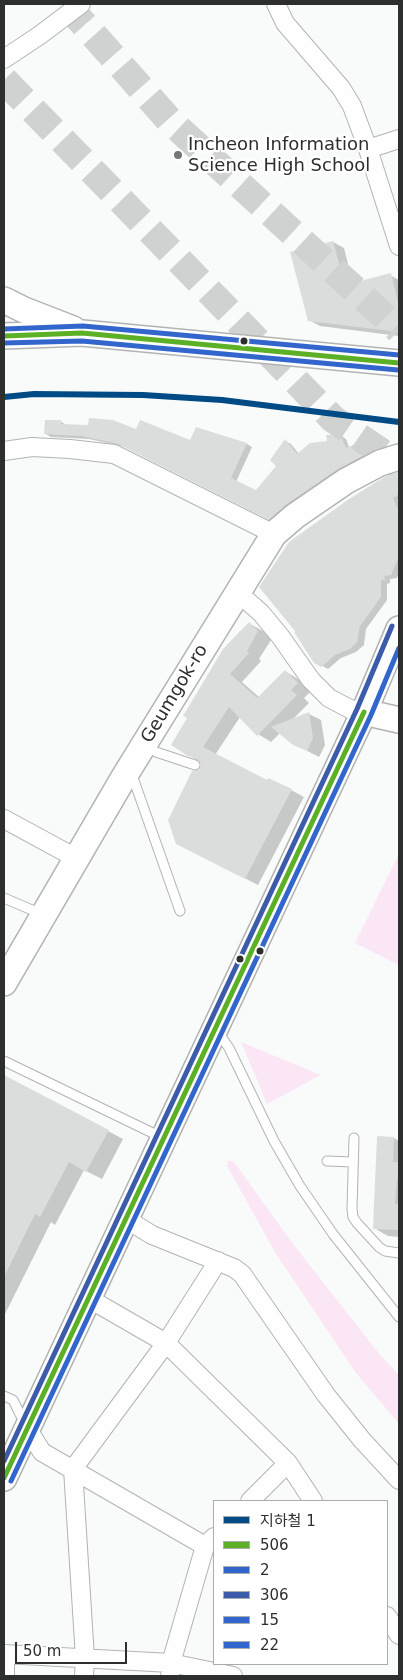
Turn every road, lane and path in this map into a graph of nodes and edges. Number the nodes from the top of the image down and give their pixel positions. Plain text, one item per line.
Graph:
1 (81, 4) edge
2 (276, 4) edge
3 (4, 59) edge
4 (399, 139) edge
5 (368, 149) junction
6 (399, 246) edge
7 (4, 300) edge
8 (82, 333) junction
9 (4, 336) edge
10 (399, 363) edge
11 (4, 451) edge
12 (399, 457) edge
13 (274, 534) junction
14 (237, 592) junction
15 (399, 632) edge
16 (399, 710) edge
17 (364, 712) junction
18 (399, 720) edge
19 (144, 744) junction
20 (195, 765) dead end
21 (129, 768) junction
22 (4, 819) edge
23 (76, 858) junction
24 (4, 898) edge
25 (32, 910) dead end
26 (180, 911) dead end
27 (4, 983) edge
28 (215, 1028) junction
29 (4, 1061) edge
30 (164, 1138) junction
31 (354, 1138) dead end
32 (327, 1160) dead end
33 (353, 1162) junction
34 (126, 1219) junction
35 (399, 1253) edge
36 (218, 1261) junction
37 (88, 1298) junction
38 (399, 1317) edge
39 (166, 1343) junction
40 (4, 1396) edge
41 (27, 1428) junction
42 (288, 1463) junction
43 (73, 1469) junction
44 (4, 1478) edge
45 (399, 1480) edge
46 (251, 1500) edge
47 (312, 1500) edge
48 (210, 1541) edge
49 (388, 1618) edge
50 (399, 1635) edge
51 (4, 1654) edge
52 (84, 1658) junction
53 (170, 1670) edge
54 (5, 1676) edge
55 (84, 1676) edge
56 (233, 1676) edge

1 - 3 street
2 - 5 street
4 - 5 street
5 - 6 street
7 - 8 main road
8 - 9 main road
8 - 10 main road
11 - 13 street
12 - 13 main road, Geumgok-ro
13 - 14 main road, Geumgok-ro
14 - 17 street
14 - 19 main road, Geumgok-ro
15 - 17 main road
16 - 17 main road
17 - 18 main road
17 - 28 main road
19 - 20 lane
19 - 21 main road, Geumgok-ro
21 - 23 main road, Geumgok-ro
21 - 26 lane
22 - 23 street
23 - 27 main road, Geumgok-ro
24 - 25 lane
28 - 30 main road
28 - 38 lane
29 - 30 lane
30 - 34 main road
31 - 33 lane
32 - 33 lane
33 - 35 lane
34 - 36 street
34 - 37 main road
36 - 39 street
36 - 45 street
37 - 39 street
37 - 41 main road
39 - 42 street
39 - 43 street
40 - 41 lane
41 - 43 street
41 - 44 main road
42 - 46 street
42 - 47 street
43 - 48 street
43 - 52 street
48 - 53 street
49 - 50 street
51 - 52 street
51 - 54 street
52 - 53 street
52 - 55 street
53 - 56 street

